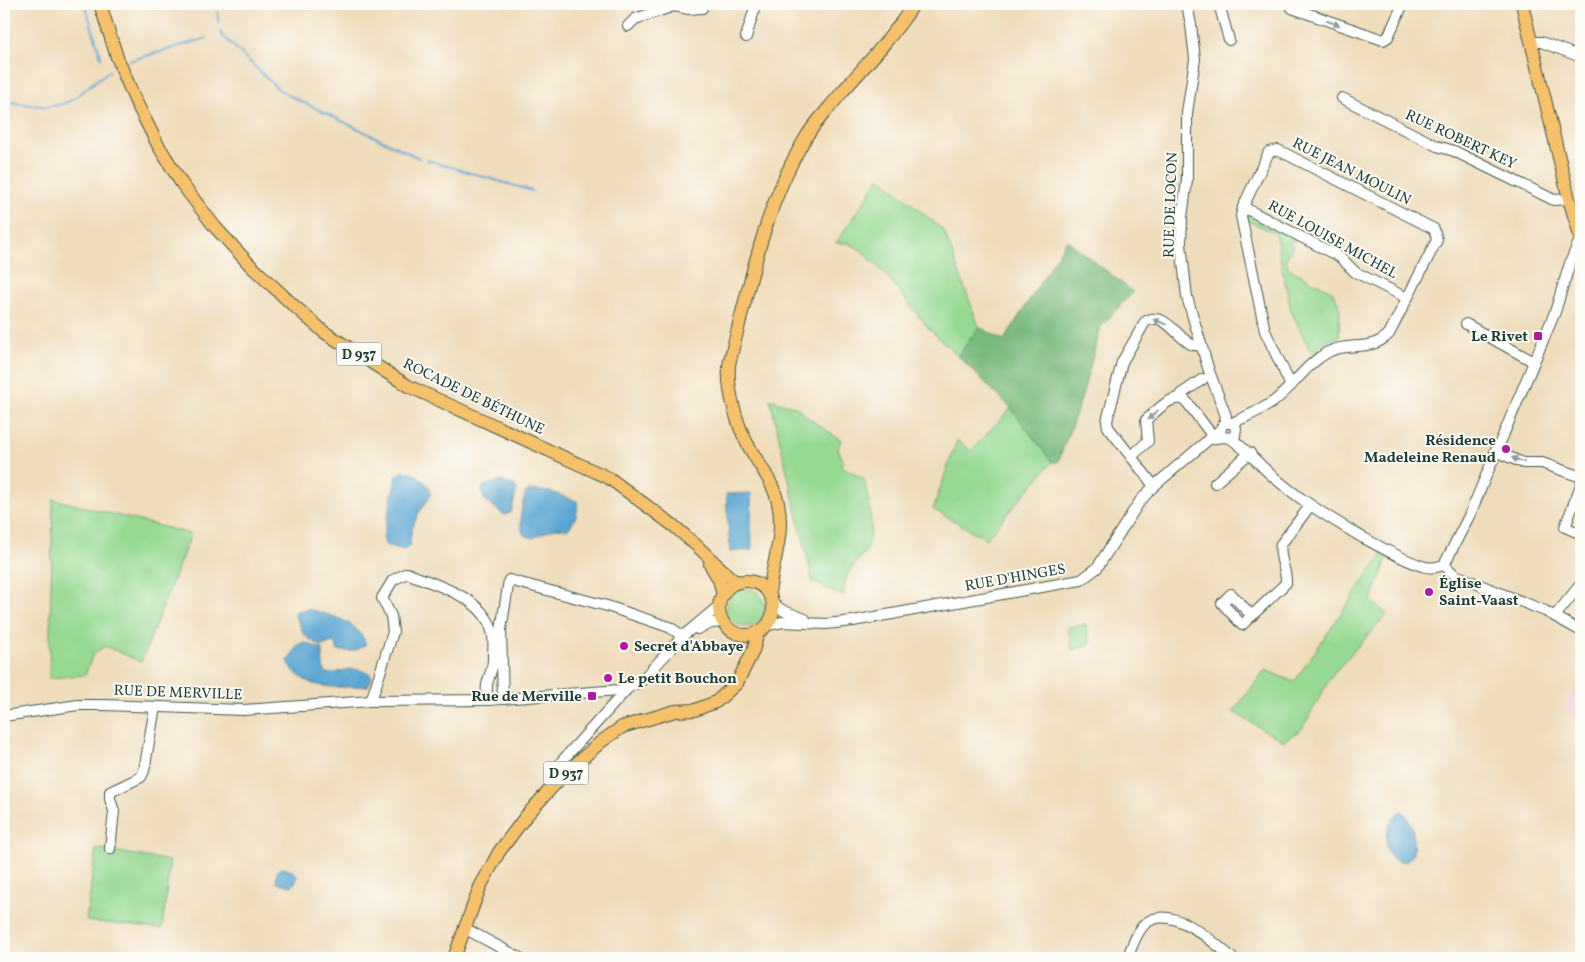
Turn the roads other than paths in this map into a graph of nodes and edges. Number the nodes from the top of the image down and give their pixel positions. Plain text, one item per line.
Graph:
1 (100, 4) edge
2 (756, 4) edge
3 (914, 4) edge
4 (1183, 4) edge
5 (1219, 4) edge
6 (1294, 4) edge
7 (1403, 4) edge
8 (1522, 4) edge
9 (674, 5) edge
10 (702, 8) dead end
11 (628, 26) dead end
12 (746, 37) dead end
13 (1229, 40) dead end
14 (1532, 42) junction
15 (1581, 57) edge
16 (1342, 98) dead end
17 (1569, 200) junction
18 (1243, 207) junction
19 (1581, 238) edge
20 (1407, 298) junction
21 (1466, 324) dead end
22 (1201, 345) junction
23 (1534, 362) junction
24 (1203, 379) dead end
25 (1291, 386) junction
26 (1178, 398) junction
27 (1229, 429) junction
28 (1210, 437) junction
29 (1246, 450) junction
30 (1495, 451) junction
31 (1131, 457) junction
32 (1581, 477) edge
33 (1215, 483) dead end
34 (1581, 485) edge
35 (1154, 486) junction
36 (1310, 506) junction
37 (1581, 534) edge
38 (779, 544) junction
39 (697, 546) junction
40 (1444, 565) junction
41 (745, 582) junction
42 (1581, 584) edge
43 (771, 599) junction
44 (722, 600) junction
45 (1252, 616) dead end
46 (1555, 616) junction
47 (723, 622) junction
48 (826, 624) junction
49 (763, 629) junction
50 (1581, 631) edge
51 (686, 634) junction
52 (740, 634) junction
53 (746, 664) junction
54 (628, 688) junction
55 (503, 698) junction
56 (488, 700) junction
57 (371, 701) junction
58 (155, 707) junction
59 (4, 716) edge
60 (563, 776) junction
61 (110, 849) dead end
62 (464, 928) junction
63 (454, 958) edge
64 (520, 958) edge
65 (1127, 958) edge
66 (1232, 958) edge

1 - 39 main road, ROCADE DE BÉTHUNE / D 937
2 - 12 street
3 - 38 main road
4 - 22 street, RUE DE LOCON
5 - 13 street
6 -> 7 street
8 - 14 main road
9 - 10 street
9 - 11 street
14 - 15 street
14 - 17 main road
16 - 17 street, RUE ROBERT KEY
17 - 19 main road
18 - 20 street, RUE LOUISE MICHEL
18 - 20 street, RUE JEAN MOULIN
18 - 25 street, RUE JEAN MOULIN
19 - 23 street
20 - 25 street, RUE JEAN MOULIN
21 - 23 street
22 - 27 street, RUE DE LOCON
22 -> 31 street
23 - 30 street
24 - 26 street
25 - 27 street, RUE JEAN MOULIN
26 - 28 street
26 -> 31 street
27 - 28 street, RUE D'HINGES
27 - 29 street
28 - 35 street, RUE D'HINGES
29 - 33 street
29 - 36 street
32 -> 30 street
30 - 40 street
31 - 35 street
34 - 37 street
35 - 48 street, RUE D'HINGES
36 - 40 street
36 - 45 street
38 - 41 main road
38 - 43 main road
39 - 41 main road, ROCADE DE BÉTHUNE / D 937
39 - 44 main road, ROCADE DE BÉTHUNE / D 937
40 - 46 street
41 - 43 main road
41 - 44 main road
42 - 46 street
43 - 48 street, RUE D'HINGES
43 - 49 main road
44 - 47 main road
44 - 51 street, RUE DE MERVILLE
46 - 50 street
47 - 51 street, RUE DE MERVILLE
47 - 52 main road
48 - 49 street, RUE D'HINGES
49 - 52 main road
49 - 53 main road, D 937
51 - 54 street, RUE DE MERVILLE
51 - 55 street
52 - 53 main road
53 - 60 main road, D 937
54 - 55 street, RUE DE MERVILLE
54 - 60 street
55 - 56 street, RUE DE MERVILLE
56 - 57 street, RUE DE MERVILLE
56 - 57 street
57 - 58 street, RUE DE MERVILLE
58 - 59 street, RUE DE MERVILLE
58 - 61 street
60 - 62 main road, D 937
62 - 63 main road, D 937
62 - 64 street
65 - 66 street

